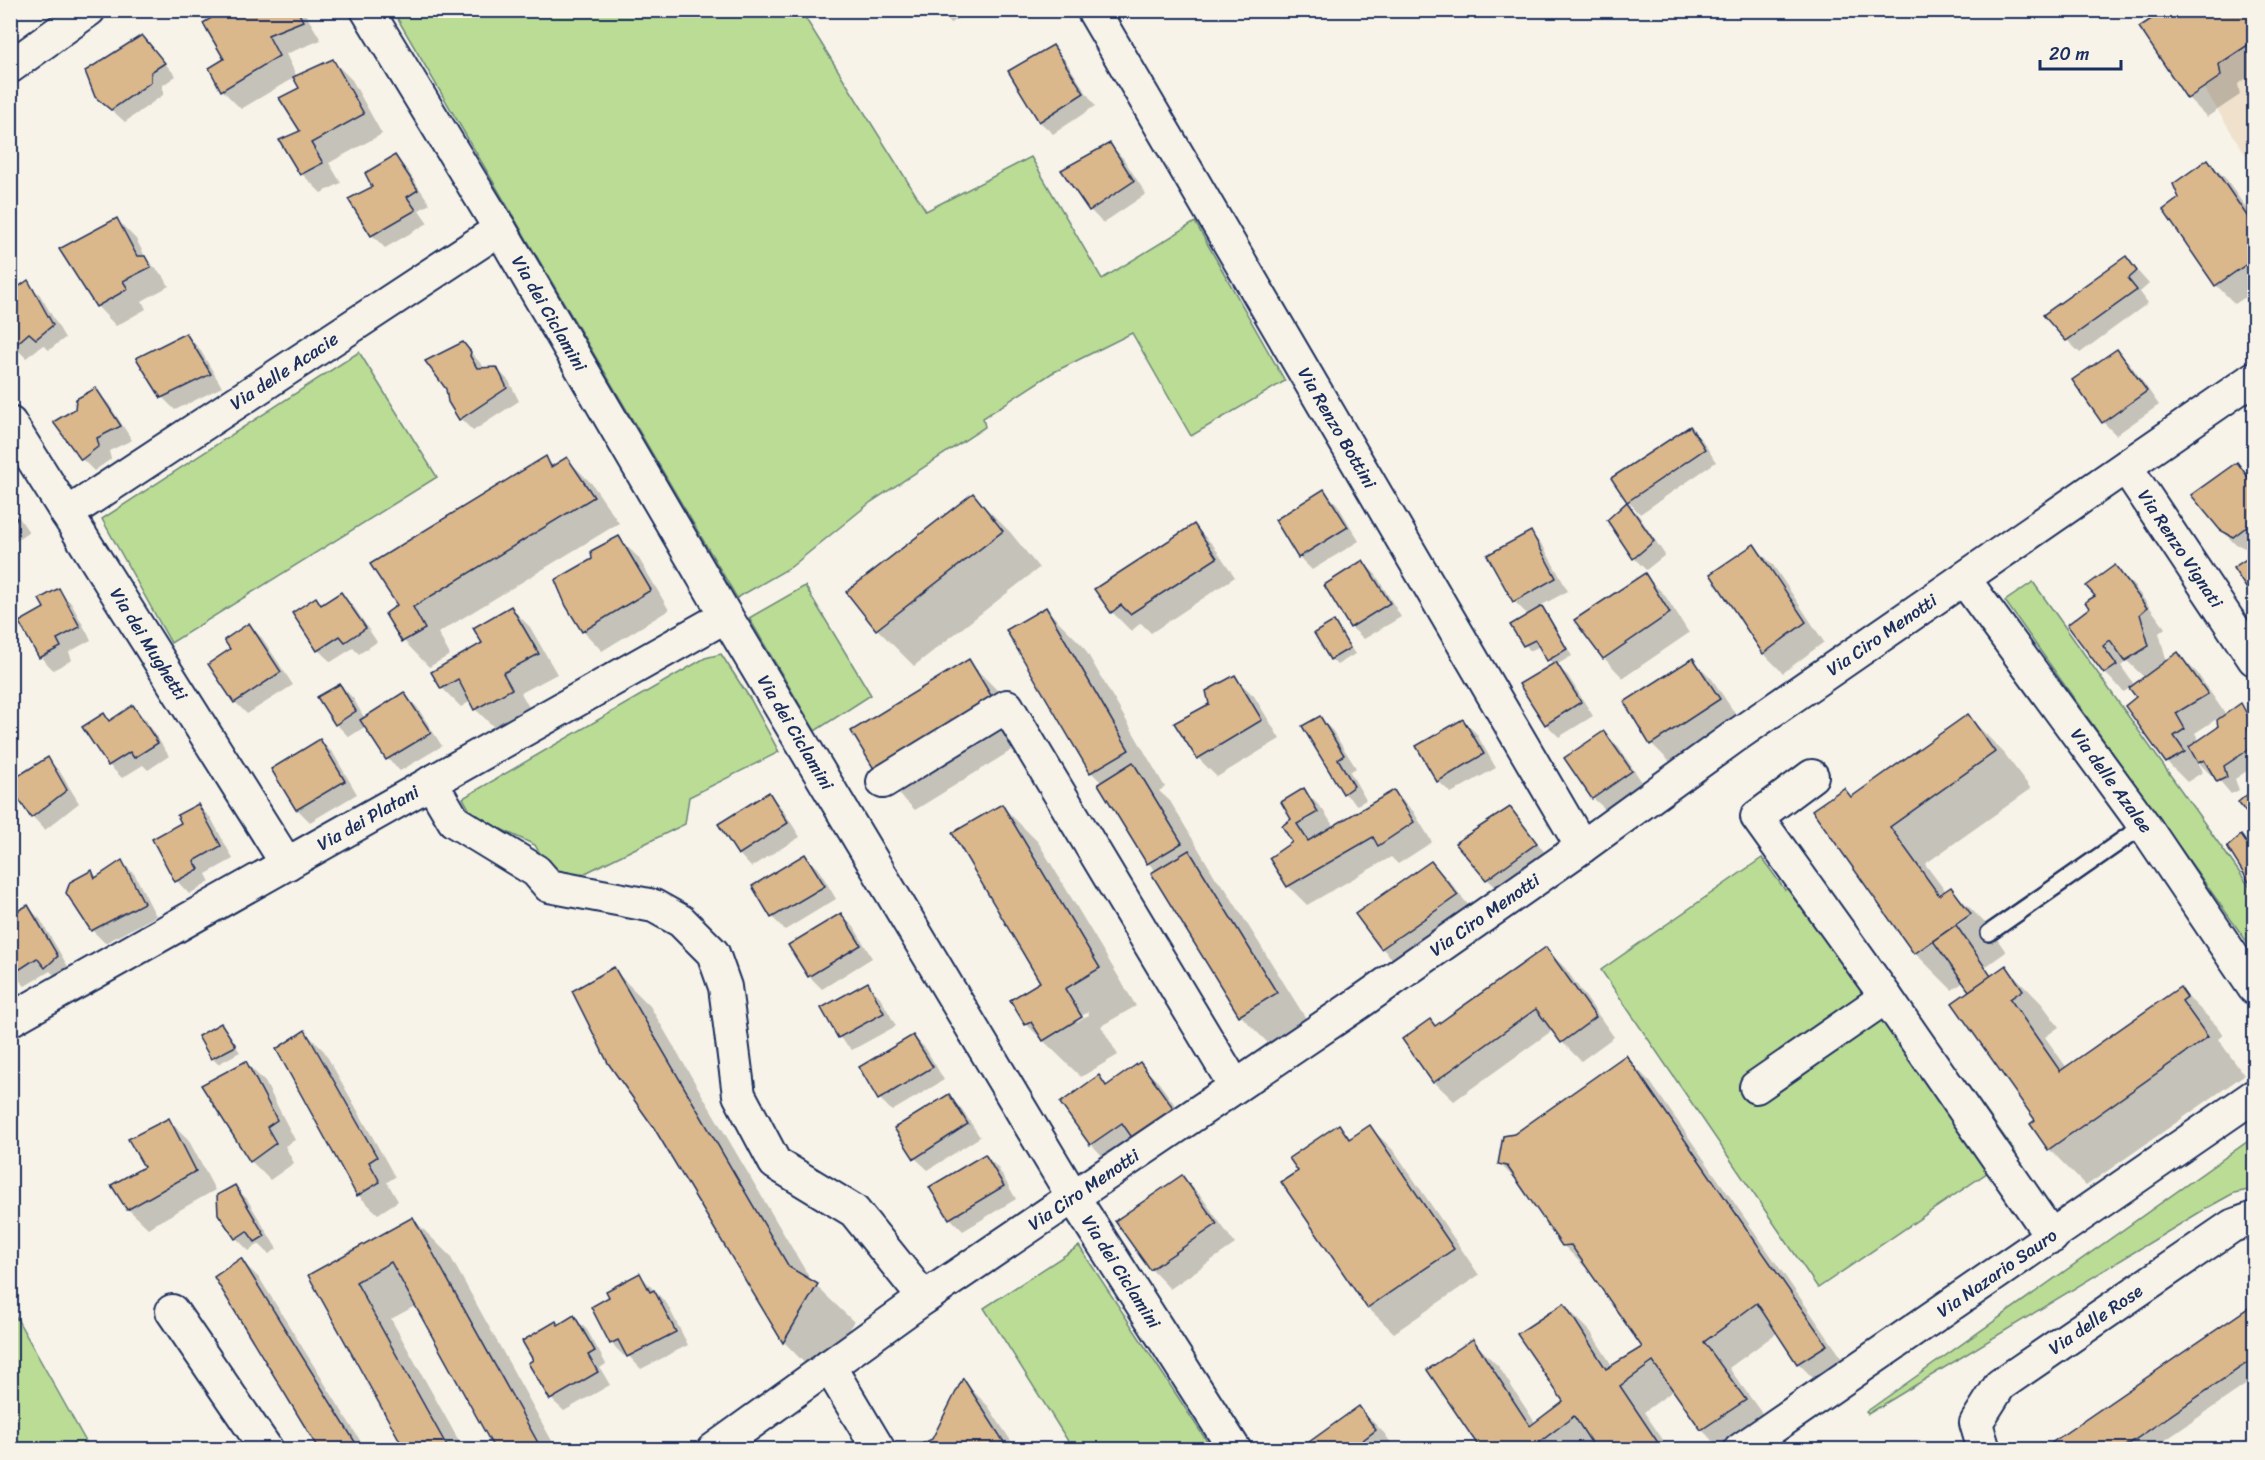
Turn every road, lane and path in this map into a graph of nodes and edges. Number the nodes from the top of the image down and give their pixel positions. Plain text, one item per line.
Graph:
1 (89, 10) edge
2 (367, 10) edge
3 (1093, 10) edge
4 (10, 67) edge
5 (500, 229) junction
6 (2254, 378) edge
7 (10, 423) edge
8 (2126, 467) junction
9 (67, 514) junction
10 (1964, 579) junction
11 (726, 616) junction
12 (2254, 659) edge
13 (1812, 776) dead end
14 (431, 782) junction
15 (883, 782) dead end
16 (2144, 825) junction
17 (1582, 847) junction
18 (287, 864) junction
19 (1989, 933) dead end
20 (2254, 988) edge
21 (1886, 997) junction
22 (10, 1020) edge
23 (1236, 1086) junction
24 (1756, 1087) dead end
25 (2254, 1096) edge
26 (1072, 1195) junction
27 (2254, 1218) edge
28 (2052, 1237) junction
29 (924, 1298) junction
30 (172, 1311) dead end
31 (829, 1366) junction
32 (267, 1449) edge
33 (713, 1449) edge
34 (879, 1449) edge
35 (1235, 1449) edge
36 (1740, 1449) edge
37 (1984, 1449) edge

1 - 4 street
2 - 5 street, Via dei Ciclamini
3 - 17 street, Via Renzo Bottini
5 - 9 street, Via delle Acacie
5 - 11 street, Via dei Ciclamini
6 - 8 street, Via Ciro Menotti
7 - 9 street, Via dei Mughetti
8 - 10 street, Via Ciro Menotti
8 - 12 street, Via Renzo Vignati
9 - 18 street, Via dei Mughetti
10 - 16 street, Via delle Azalee
10 - 17 street, Via Ciro Menotti
11 - 14 street, Via dei Platani
11 - 26 street, Via dei Ciclamini
13 - 21 street
14 - 18 street, Via dei Platani
14 - 29 street
15 - 23 street
16 - 19 lane
16 - 20 street, Via delle Azalee
17 - 23 street, Via Ciro Menotti
18 - 22 street, Via dei Platani
21 - 24 street
21 - 28 street
23 - 26 street, Via Ciro Menotti
25 - 28 street, Via Nazario Sauro
26 - 29 street, Via Ciro Menotti
26 - 35 street, Via dei Ciclamini
27 - 37 street, Via delle Rose
28 - 36 street, Via Nazario Sauro
29 - 31 street, Via Ciro Menotti
30 - 32 street
31 - 33 street, Via Ciro Menotti
31 - 34 street

